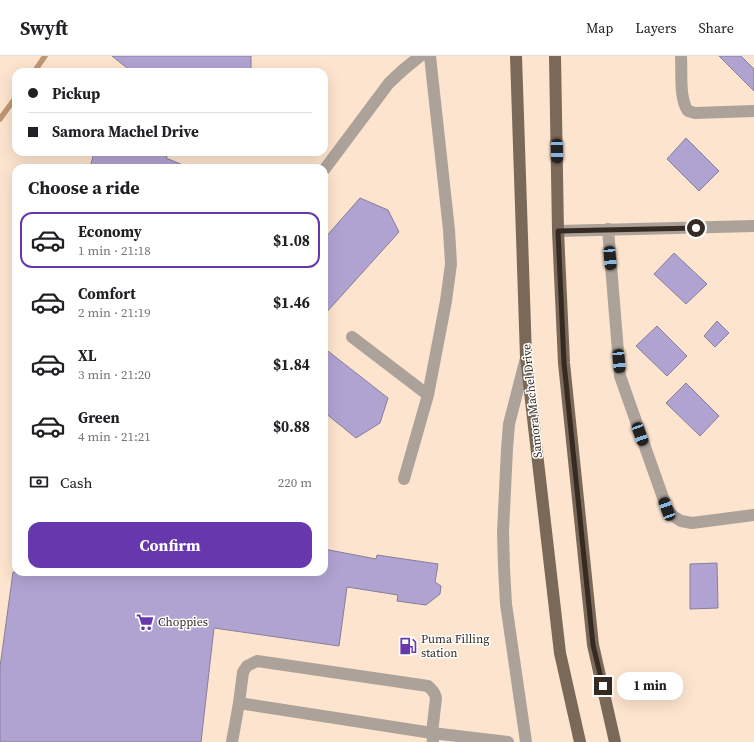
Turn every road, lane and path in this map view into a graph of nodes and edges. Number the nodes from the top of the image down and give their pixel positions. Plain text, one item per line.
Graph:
1 (420, 56) edge
2 (430, 56) edge
3 (516, 56) edge
4 (555, 56) edge
5 (681, 56) edge
6 (754, 111) edge
7 (328, 165) edge
8 (754, 226) edge
9 (608, 229) junction
10 (558, 231) junction
11 (352, 337) dead end
12 (526, 357) junction
13 (428, 395) junction
14 (404, 479) dead end
15 (754, 515) edge
16 (239, 703) junction
17 (432, 737) edge
18 (232, 742) edge
19 (508, 742) edge
20 (526, 742) edge
21 (580, 742) edge
22 (615, 742) edge

1 - 7 street
2 - 13 street
3 - 12 main road, Samora Machel Drive
4 - 10 main road
5 - 6 street
8 - 9 street
9 - 10 street
9 - 15 street
10 - 22 main road
11 - 13 street
12 - 20 street
12 - 21 main road, Samora Machel Drive
13 - 14 street
16 - 17 street
16 - 17 street
16 - 18 street
17 - 19 street

